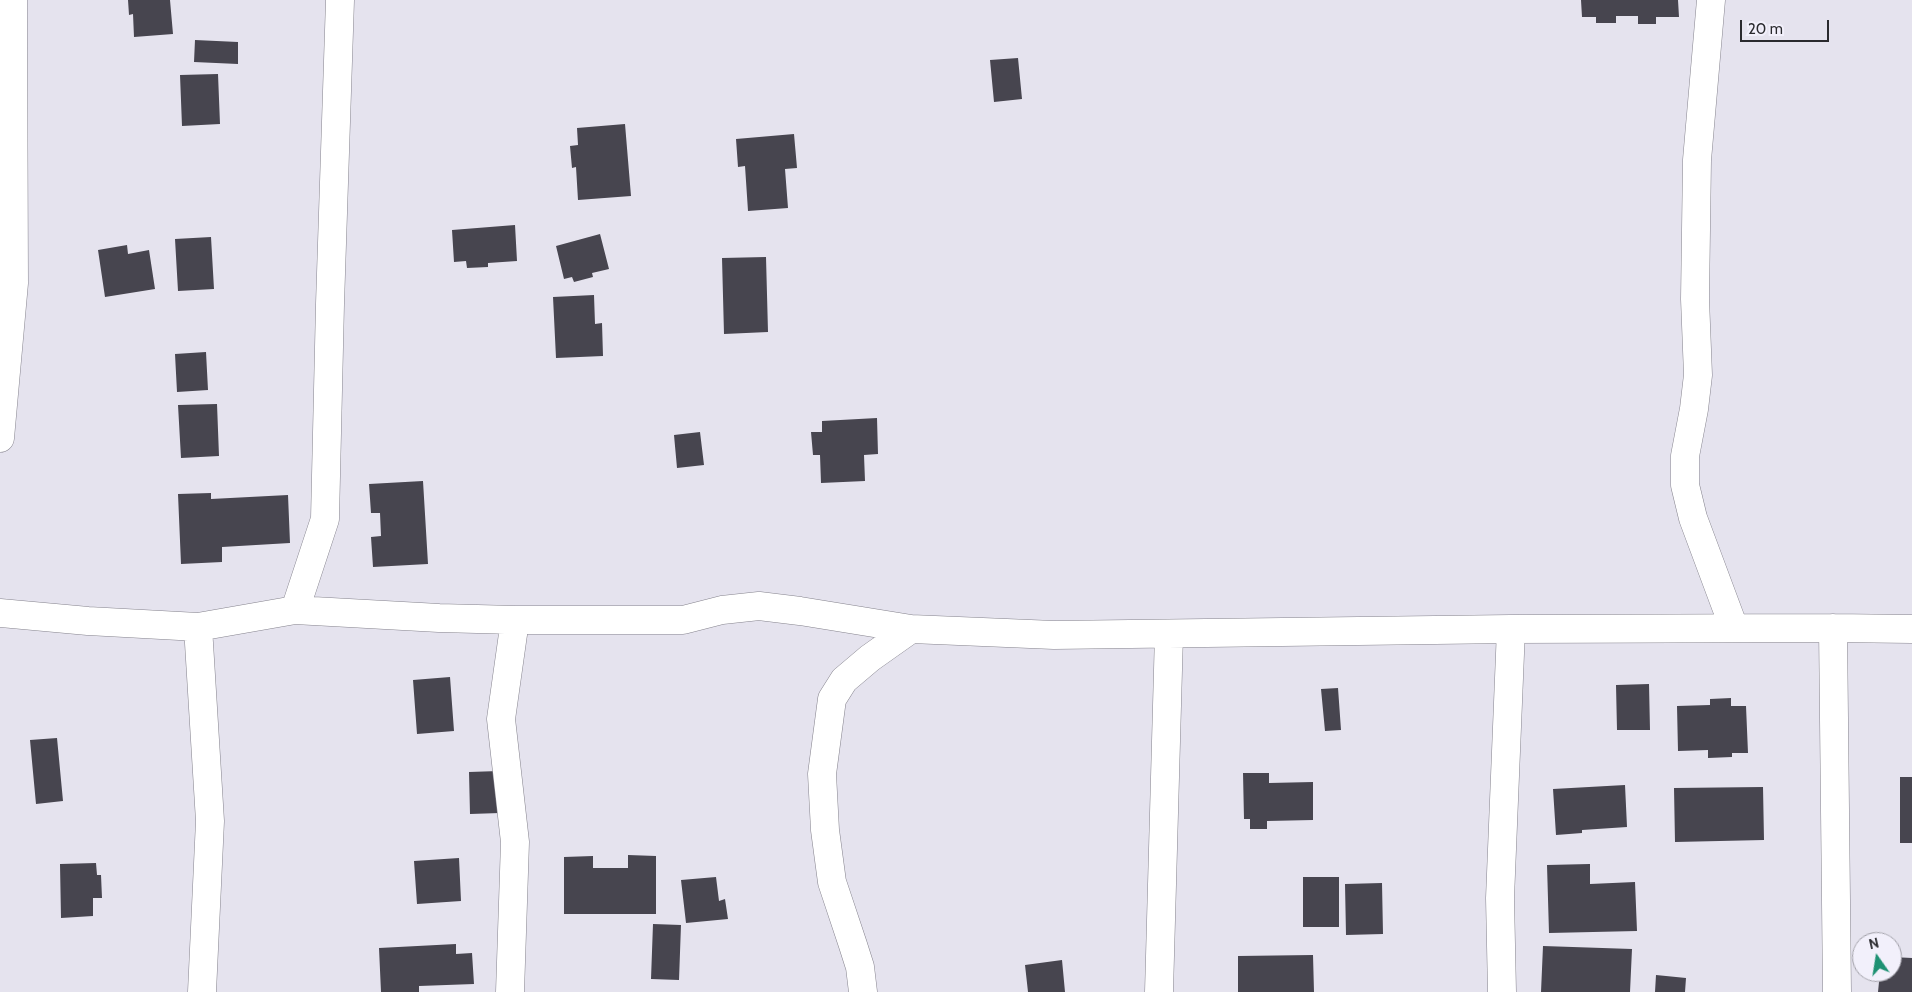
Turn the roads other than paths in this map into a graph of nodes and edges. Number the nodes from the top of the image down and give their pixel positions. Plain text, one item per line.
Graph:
1 (13, 0) edge
2 (340, 0) edge
3 (1711, 0) edge
4 (0, 438) edge
5 (295, 610) junction
6 (0, 613) edge
7 (515, 620) junction
8 (198, 627) junction
9 (1734, 628) junction
10 (1833, 628) junction
11 (912, 629) junction
12 (1512, 629) junction
13 (1912, 629) edge
14 (1169, 634) junction
15 (202, 992) edge
16 (510, 992) edge
17 (863, 992) edge
18 (1159, 992) edge
19 (1502, 992) edge
20 (1837, 992) edge

1 - 4 street
2 - 5 street
3 - 9 street
5 - 7 street
5 - 8 street
6 - 8 street
7 - 11 street
7 - 16 street
8 - 15 street
9 - 10 street
9 - 12 street
10 - 13 street
10 - 20 street
11 - 14 street
11 - 17 street
12 - 14 street
12 - 19 street
14 - 18 street

